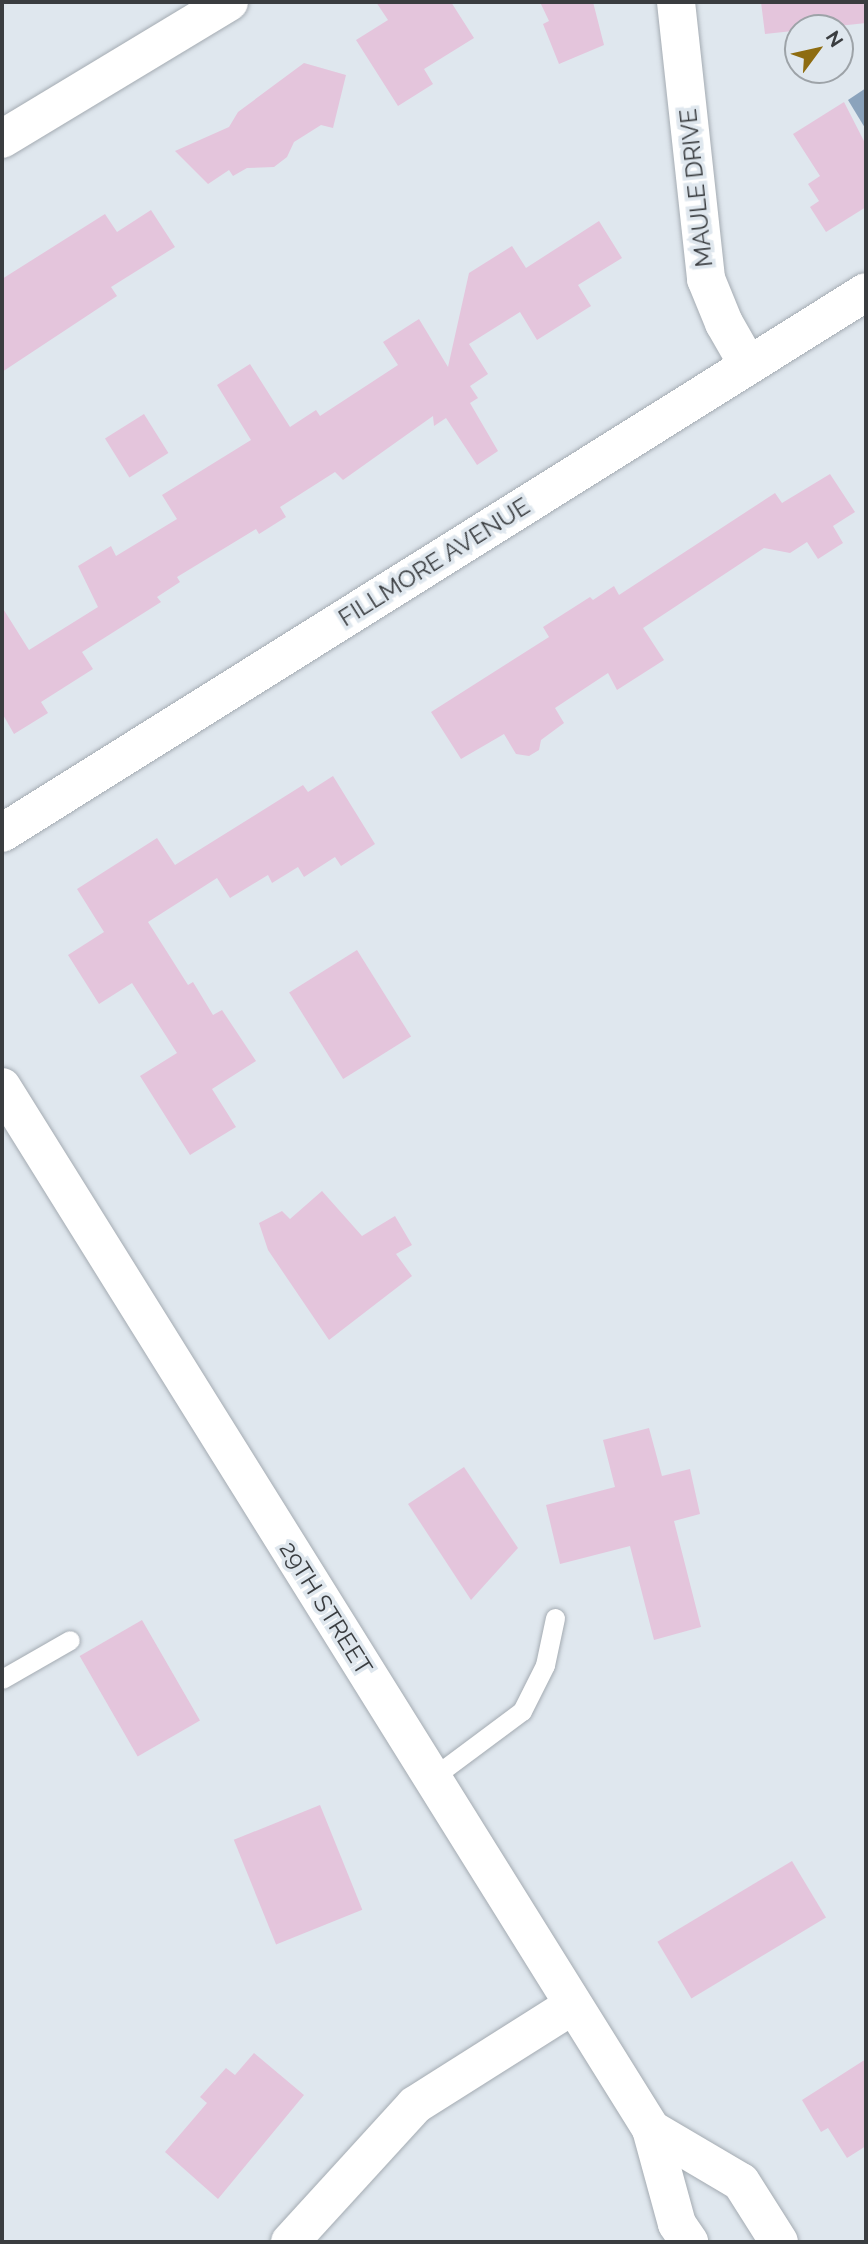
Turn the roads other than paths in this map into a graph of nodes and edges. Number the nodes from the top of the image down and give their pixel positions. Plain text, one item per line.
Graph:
1 (229, 2) edge
2 (676, 2) edge
3 (2, 139) edge
4 (866, 292) edge
5 (748, 365) junction
6 (2, 833) edge
7 (2, 1087) edge
8 (555, 1618) dead end
9 (70, 1640) dead end
10 (2, 1679) edge
11 (432, 1778) junction
12 (573, 2005) junction
13 (651, 2129) junction
14 (290, 2242) edge
15 (689, 2242) edge
16 (779, 2242) edge

1 - 3 street
2 - 5 street, MAULE DRIVE
4 - 5 street, FILLMORE AVENUE
5 - 6 street, FILLMORE AVENUE
7 - 11 street, 29TH STREET
8 - 11 lane
9 - 10 lane
11 - 12 street, 29TH STREET
12 - 13 street, 29TH STREET
12 - 14 street
13 - 15 street, 29TH STREET
13 - 16 street, 29TH STREET

